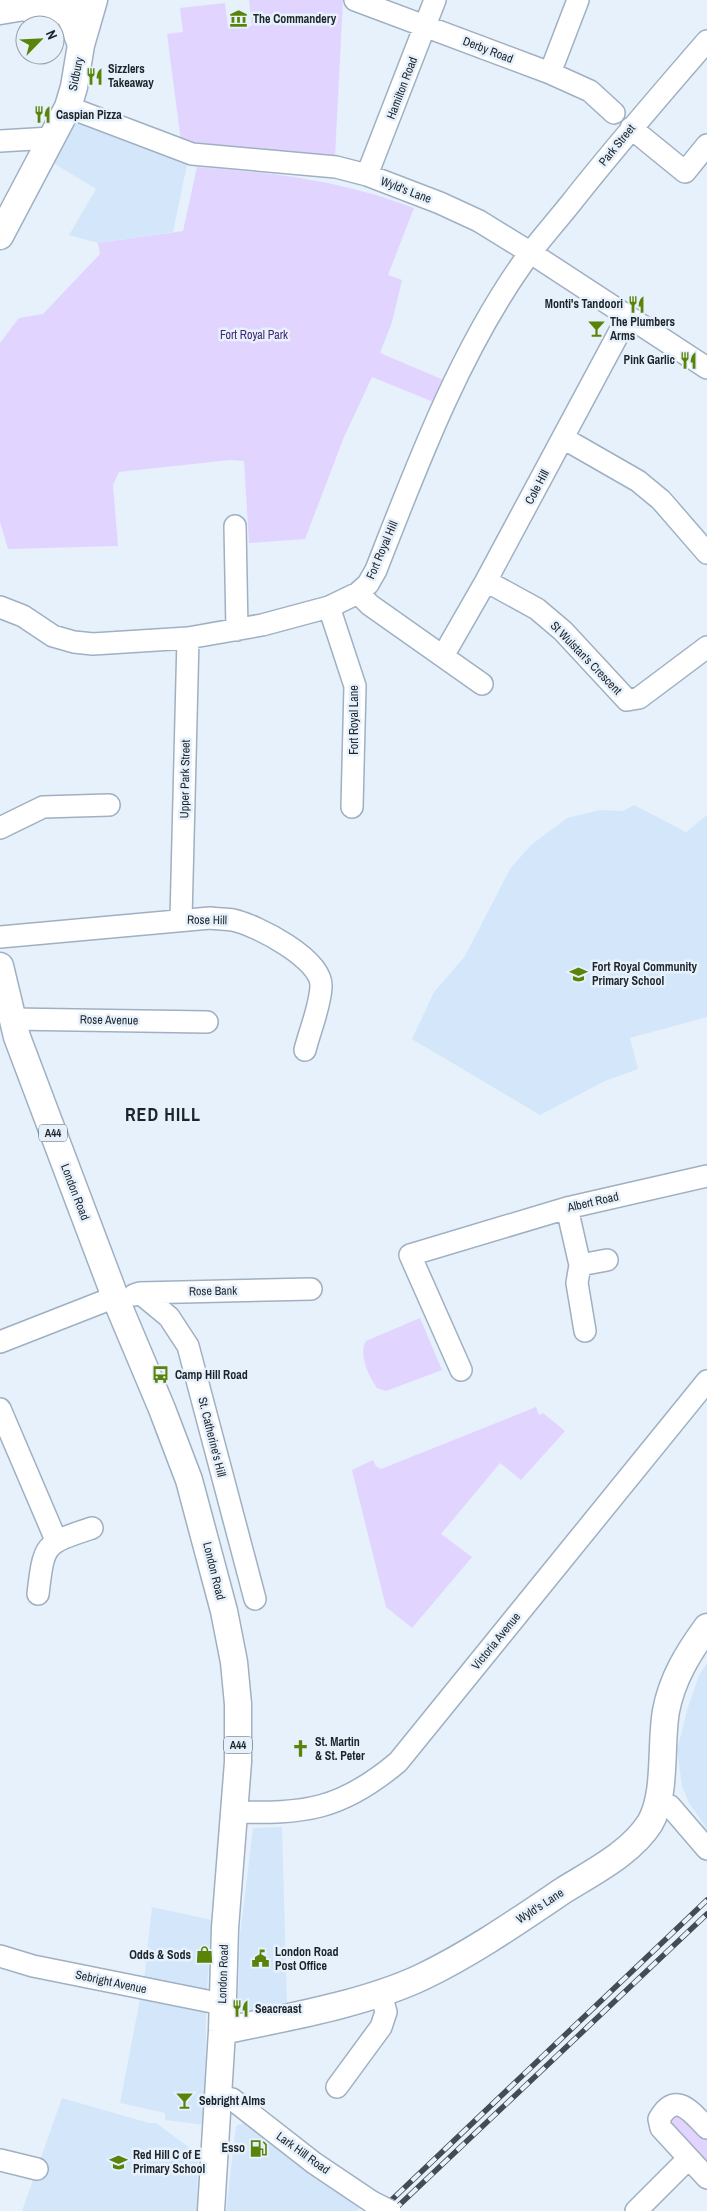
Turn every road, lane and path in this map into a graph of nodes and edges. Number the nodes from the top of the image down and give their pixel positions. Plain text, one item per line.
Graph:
1 (355, 0) edge
2 (435, 0) edge
3 (578, 0) edge
4 (79, 5) edge
5 (21, 6) edge
6 (426, 26) junction
7 (707, 41) edge
8 (550, 73) junction
9 (68, 107) junction
10 (614, 113) dead end
11 (631, 128) junction
12 (0, 141) edge
13 (707, 145) edge
14 (46, 147) junction
15 (368, 175) junction
16 (3, 229) edge
17 (531, 252) junction
18 (628, 316) junction
19 (707, 368) edge
20 (563, 438) junction
21 (235, 526) dead end
22 (707, 553) edge
23 (486, 581) junction
24 (358, 593) junction
25 (0, 607) edge
26 (330, 607) junction
27 (238, 630) junction
28 (188, 638) junction
29 (707, 647) edge
30 (443, 656) junction
31 (482, 684) dead end
32 (109, 805) dead end
33 (352, 807) dead end
34 (0, 828) edge
35 (181, 919) junction
36 (0, 937) edge
37 (0, 966) edge
38 (11, 1018) junction
39 (207, 1022) dead end
40 (305, 1050) dead end
41 (707, 1176) edge
42 (567, 1208) junction
43 (607, 1260) dead end
44 (580, 1265) junction
45 (311, 1289) dead end
46 (124, 1297) junction
47 (585, 1331) dead end
48 (0, 1342) edge
49 (461, 1370) dead end
50 (707, 1381) edge
51 (0, 1409) edge
52 (92, 1528) dead end
53 (56, 1540) junction
54 (38, 1594) dead end
55 (255, 1599) dead end
56 (707, 1627) edge
57 (658, 1802) junction
58 (233, 1812) junction
59 (707, 1849) edge
60 (0, 1956) edge
61 (381, 1994) junction
62 (222, 2004) junction
63 (222, 2032) junction
64 (337, 2087) dead end
65 (217, 2096) junction
66 (707, 2128) edge
67 (688, 2159) junction
68 (0, 2160) edge
69 (37, 2170) dead end
70 (707, 2178) edge
71 (381, 2206) edge
72 (211, 2211) edge
73 (636, 2211) edge

1 - 6 street, Derby Road
2 - 6 street, Hamilton Road
3 - 8 street
4 - 5 main road
4 - 9 main road, Sidbury
6 - 8 street, Derby Road
6 - 15 street, Hamilton Road
7 - 11 street, Park Street
8 - 10 street, Derby Road
9 - 14 main road, Sidbury
9 - 15 street, Wyld's Lane
11 - 13 street
11 - 17 street, Park Street
12 - 14 street
14 - 16 main road
15 - 17 street, Wyld's Lane
17 - 18 street, Wyld's Lane
17 - 24 street, Fort Royal Hill
18 - 19 street, Wyld's Lane
18 - 20 street, Cole Hill
20 - 22 street
20 - 23 street, Cole Hill
21 - 27 street
23 - 29 street, St Wulstan's Crescent
23 - 30 street, Cole Hill
24 - 26 street, Fort Royal Hill
24 - 30 street
25 - 28 street, Fort Royal Hill
26 - 27 street, Fort Royal Hill
26 - 33 street, Fort Royal Lane
27 - 28 street, Fort Royal Hill
28 - 35 street, Upper Park Street
30 - 31 street
32 - 34 street
35 - 36 street, Rose Hill
35 - 40 street, Rose Hill
37 - 38 main road, London Road / A44
38 - 39 street, Rose Avenue
38 - 46 main road, London Road / A44
41 - 42 street, Albert Road
42 - 44 street
42 - 49 street, Albert Road
43 - 44 street
44 - 47 street
45 - 46 street, Rose Bank
46 - 48 street
46 - 55 street, St. Catherine's Hill
46 - 58 main road, London Road / A44
50 - 58 street, Victoria Avenue
51 - 53 street
52 - 53 street
53 - 54 street
56 - 57 main road, Wyld's Lane
57 - 59 street
57 - 61 main road, Wyld's Lane
58 - 62 main road, London Road / A44
60 - 62 street, Sebright Avenue
61 - 63 main road, Wyld's Lane
61 - 64 street
62 - 63 main road, London Road / A44
63 - 65 main road, London Road / A44
65 - 71 street, Lark Hill Road
65 - 72 main road, London Road / A44
66 - 67 street
67 - 70 street
67 - 73 street
68 - 69 street

